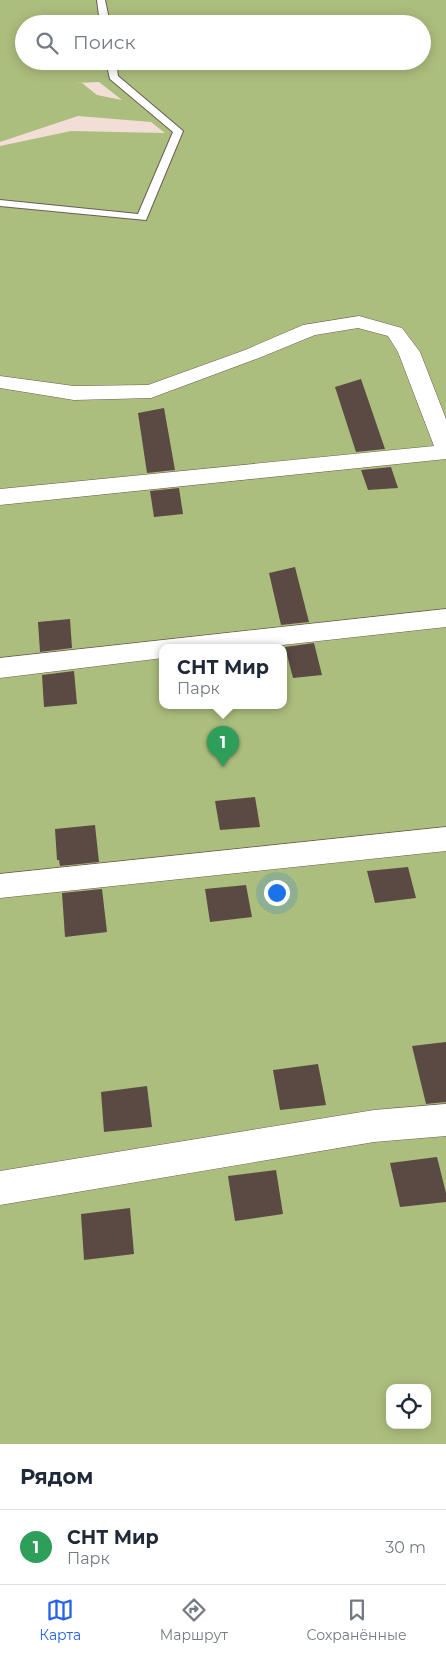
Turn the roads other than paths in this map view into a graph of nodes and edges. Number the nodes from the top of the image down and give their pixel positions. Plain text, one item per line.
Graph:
1 (101, 0) edge
2 (103, 15) edge
3 (112, 70) edge
4 (0, 203) edge
5 (0, 382) edge
6 (446, 450) edge
7 (0, 497) edge
8 (446, 618) edge
9 (210, 644) edge
10 (159, 650) edge
11 (0, 668) edge
12 (446, 838) edge
13 (0, 886) edge
14 (446, 1120) edge
15 (0, 1188) edge

1 - 2 lane
3 - 4 lane
5 - 6 street
6 - 7 street
8 - 9 street
10 - 11 street
12 - 13 street
14 - 15 street

